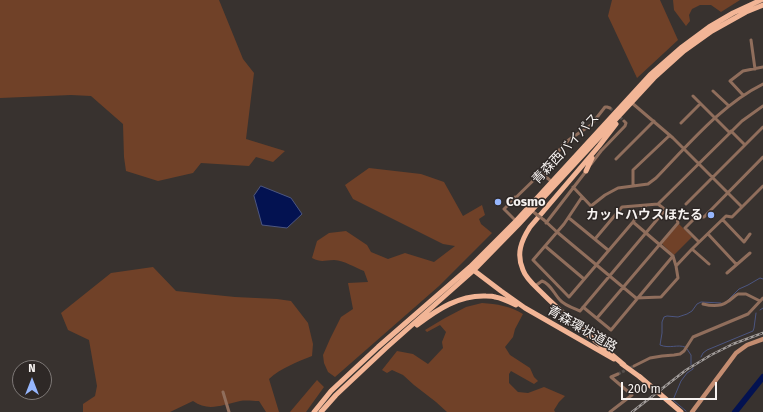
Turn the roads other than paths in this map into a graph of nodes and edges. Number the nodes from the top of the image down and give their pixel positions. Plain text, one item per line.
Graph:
1 (761, 0) edge
2 (763, 5) edge
3 (751, 40) dead end
4 (763, 67) edge
5 (755, 69) junction
6 (763, 84) edge
7 (714, 91) dead end
8 (693, 96) dead end
9 (743, 96) junction
10 (632, 103) junction
11 (700, 104) junction
12 (729, 106) junction
13 (763, 106) edge
14 (610, 108) dead end
15 (715, 118) junction
16 (624, 121) dead end
17 (654, 121) junction
18 (681, 123) dead end
19 (763, 127) edge
20 (730, 132) junction
21 (670, 135) junction
22 (745, 145) junction
23 (599, 146) junction
24 (684, 149) junction
25 (763, 158) edge
26 (616, 159) dead end
27 (699, 164) junction
28 (586, 171) junction
29 (542, 173) junction
30 (713, 178) junction
31 (551, 181) junction
32 (633, 186) junction
33 (763, 186) edge
34 (574, 187) junction
35 (728, 192) junction
36 (515, 197) junction
37 (582, 197) junction
38 (658, 204) junction
39 (686, 204) dead end
40 (646, 205) junction
41 (742, 207) junction
42 (529, 209) junction
43 (666, 210) junction
44 (569, 218) junction
45 (723, 220) junction
46 (516, 221) junction
47 (545, 222) junction
48 (632, 222) junction
49 (557, 232) junction
50 (646, 233) junction
51 (708, 234) junction
52 (750, 234) dead end
53 (595, 239) junction
54 (699, 242) junction
55 (659, 245) junction
56 (545, 246) junction
57 (692, 248) junction
58 (608, 250) junction
59 (750, 253) dead end
60 (673, 256) junction
61 (709, 264) dead end
62 (736, 264) junction
63 (596, 265) junction
64 (676, 266) junction
65 (472, 269) junction
66 (727, 273) dead end
67 (609, 277) junction
68 (584, 279) junction
69 (535, 286) junction
70 (623, 288) junction
71 (636, 298) junction
72 (762, 299) edge
73 (704, 304) dead end
74 (583, 307) junction
75 (525, 308) junction
76 (597, 318) junction
77 (762, 340) edge
78 (386, 348) junction
79 (624, 365) junction
80 (634, 366) tunnel mouth
81 (618, 374) dead end
82 (223, 392) dead end
83 (229, 412) edge
84 (314, 412) edge
85 (320, 412) edge
86 (610, 412) edge
87 (681, 412) edge
88 (692, 412) edge

1 - 31 highway, 青森西バイパス
2 - 10 highway, 青森西バイパス
3 - 5 street
4 - 5 street
5 - 9 street
6 - 9 street
7 - 12 street
8 - 11 street
9 - 12 street
10 - 17 street
10 - 23 highway
10 - 42 highway, 青森西バイパス
11 - 15 street
11 - 18 street
12 - 15 street
13 - 20 street
14 - 29 street
15 - 20 street
15 - 24 street
16 - 28 street
17 - 21 street
17 - 26 street
19 - 22 street
20 - 22 street
20 - 27 street
21 - 24 street
21 - 32 street
22 - 30 street
23 - 28 highway
23 - 69 highway
24 - 27 street
24 - 32 street
25 - 35 street
27 - 30 street
27 - 38 street
28 - 34 street
29 - 31 street
29 - 36 street
30 - 35 street
30 - 39 street
31 - 42 highway, 青森西バイパス
32 - 37 street
33 - 41 street
34 - 37 street
34 - 47 street
35 - 41 street
35 - 54 street
36 - 42 street
36 - 46 street
37 - 44 street
38 - 40 street
38 - 43 street
40 - 48 street
40 - 53 street
41 - 45 street
42 - 46 highway, 青森西バイパス
42 - 47 street, bridge
42 - 65 highway, 青森西バイパス
43 - 50 street
43 - 55 street
44 - 49 street
44 - 53 street
45 - 51 street
45 - 52 street
46 - 65 highway, 青森西バイパス
47 - 49 street
48 - 50 street
48 - 58 street
49 - 56 street
49 - 63 street
50 - 55 street
50 - 67 street
51 - 54 street
51 - 62 street
53 - 58 street
54 - 57 street
55 - 60 street
55 - 70 street
56 - 68 street
56 - 68 street
57 - 61 street
57 - 64 street
58 - 63 street
59 - 62 street
60 - 64 street
60 - 71 street
62 - 66 street
63 - 67 street
63 - 68 street
64 - 71 street
65 - 75 highway, 青森環状道路
65 - 78 highway, 青森西バイパス
65 - 84 highway, 青森西バイパス
67 - 70 street
67 - 74 street
69 - 74 street
69 - 79 highway
70 - 71 street
70 - 76 street
71 - 76 street
72 - 73 street
72 - 80 street
74 - 76 street
75 - 78 highway
75 - 79 highway, 青森環状道路
77 - 88 main road
78 - 85 highway, 青森西バイパス
79 - 87 highway, 青森環状道路, bridge
81 - 86 street
82 - 83 street

